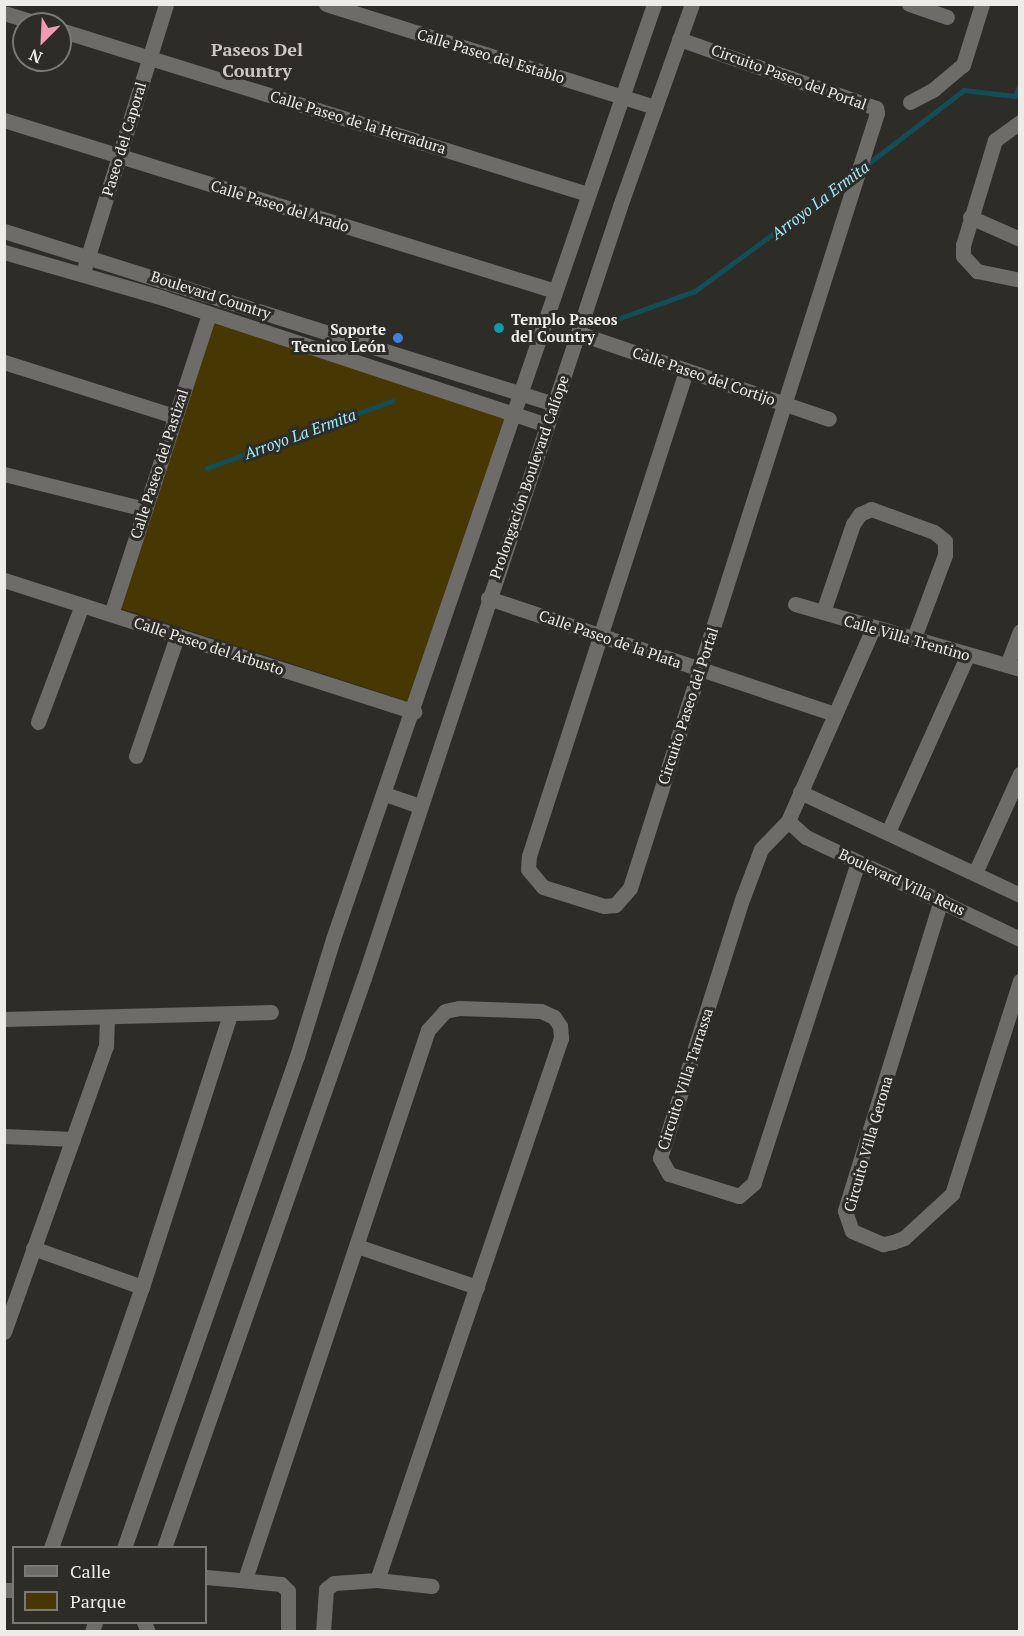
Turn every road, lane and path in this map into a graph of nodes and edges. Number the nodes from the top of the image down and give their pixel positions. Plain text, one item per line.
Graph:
1 (166, 4) edge
2 (326, 4) edge
3 (654, 4) edge
4 (692, 4) edge
5 (909, 4) edge
6 (982, 4) edge
7 (947, 17) dead end
8 (72, 34) edge
9 (679, 39) junction
10 (150, 57) junction
11 (621, 96) junction
12 (910, 102) dead end
13 (655, 107) junction
14 (4, 120) edge
15 (1020, 123) edge
16 (120, 156) junction
17 (588, 194) junction
18 (970, 217) junction
19 (4, 231) edge
20 (1020, 239) edge
21 (4, 252) edge
22 (87, 256) junction
23 (82, 274) junction
24 (1020, 280) edge
25 (555, 291) junction
26 (209, 314) junction
27 (578, 333) junction
28 (4, 362) edge
29 (686, 371) junction
30 (520, 393) junction
31 (554, 404) junction
32 (786, 404) junction
33 (513, 414) junction
34 (174, 416) junction
35 (829, 419) dead end
36 (547, 425) junction
37 (4, 474) edge
38 (144, 509) junction
39 (4, 580) edge
40 (488, 598) junction
41 (795, 604) dead end
42 (82, 605) junction
43 (823, 612) junction
44 (111, 614) junction
45 (873, 628) junction
46 (1020, 631) edge
47 (177, 636) junction
48 (602, 637) junction
49 (913, 640) junction
50 (967, 656) junction
51 (1013, 667) edge
52 (700, 670) junction
53 (414, 712) junction
54 (834, 714) junction
55 (38, 722) dead end
56 (136, 756) dead end
57 (1020, 774) edge
58 (801, 792) junction
59 (386, 794) junction
60 (420, 806) junction
61 (788, 821) junction
62 (888, 832) junction
63 (858, 862) junction
64 (975, 873) junction
65 (1020, 895) edge
66 (941, 900) junction
67 (1020, 939) edge
68 (1020, 981) edge
69 (271, 1012) dead end
70 (230, 1015) junction
71 (4, 1018) edge
72 (107, 1019) junction
73 (4, 1136) edge
74 (73, 1139) junction
75 (357, 1245) junction
76 (33, 1248) junction
77 (142, 1287) junction
78 (477, 1287) junction
79 (4, 1332) edge
80 (52, 1546) edge
81 (125, 1546) edge
82 (165, 1546) edge
83 (207, 1577) edge
84 (246, 1579) junction
85 (377, 1580) junction
86 (432, 1586) dead end
87 (288, 1632) edge
88 (323, 1632) edge

1 - 10 street, Paseo del Caporal
2 - 11 street, Calle Paseo del Establo
3 - 11 street
4 - 9 street, Prolongación Boulevard Calíope
5 - 7 street
6 - 12 street
8 - 10 street, Calle Paseo de la Herradura
9 - 13 street, Prolongación Boulevard Calíope
9 - 32 street, Circuito Paseo del Portal
10 - 16 street, Paseo del Caporal
10 - 17 street, Calle Paseo de la Herradura
11 - 13 street, Calle Paseo del Establo
11 - 17 street
13 - 27 street, Prolongación Boulevard Calíope
14 - 16 street, Calle Paseo del Arado
15 - 18 street
16 - 22 street, Paseo del Caporal
16 - 25 street, Calle Paseo del Arado
17 - 25 street
18 - 20 street
18 - 24 street
19 - 22 street, Boulevard Country
21 - 23 street, Boulevard Country
22 - 23 street, Paseo del Caporal
22 - 30 street, Boulevard Country
23 - 26 street, Boulevard Country
25 - 30 street
26 - 33 street, Boulevard Country
26 - 34 street, Calle Paseo del Pastizal
27 - 29 street, Calle Paseo del Cortijo
27 - 31 street, Prolongación Boulevard Calíope
28 - 34 street
29 - 32 street, Calle Paseo del Cortijo
29 - 48 street, Circuito Paseo del Portal
30 - 31 street, Boulevard Country
30 - 33 street
31 - 36 street, Prolongación Boulevard Calíope
32 - 35 street, Calle Paseo del Cortijo
32 - 52 street, Circuito Paseo del Portal
33 - 36 street, Boulevard Country
33 - 53 street
34 - 38 street, Calle Paseo del Pastizal
36 - 40 street, Prolongación Boulevard Calíope
37 - 38 street
38 - 44 street, Calle Paseo del Pastizal
39 - 42 street, Calle Paseo del Arbusto
40 - 48 street, Calle Paseo de la Plata
40 - 60 street, Prolongación Boulevard Calíope
41 - 43 street, Calle Villa Trentino
42 - 44 street, Calle Paseo del Arbusto
42 - 55 street
43 - 45 street, Calle Villa Trentino
43 - 49 street
44 - 47 street, Calle Paseo del Arbusto
45 - 49 street, Calle Villa Trentino
45 - 54 street
46 - 51 street
47 - 53 street, Calle Paseo del Arbusto
47 - 56 street
48 - 52 street, Calle Paseo de la Plata
48 - 52 street, Circuito Paseo del Portal
49 - 50 street, Calle Villa Trentino
50 - 51 street, Calle Villa Trentino
50 - 62 street
52 - 54 street, Calle Paseo de la Plata
53 - 59 street
54 - 58 street
57 - 64 street
58 - 61 street
58 - 62 street
59 - 60 street
59 - 81 street
60 - 82 street, Prolongación Boulevard Calíope
61 - 63 street, Boulevard Villa Reus
61 - 63 street, Circuito Villa Tarrassa
62 - 64 street
63 - 66 street, Boulevard Villa Reus
64 - 65 street
66 - 67 street, Boulevard Villa Reus
66 - 68 street, Circuito Villa Gerona
69 - 70 street
70 - 72 street
70 - 77 street
71 - 72 street
72 - 74 street
73 - 74 street
74 - 76 street
75 - 78 street
75 - 78 street
75 - 84 street
76 - 77 street
76 - 79 street
77 - 80 street
78 - 85 street
83 - 84 street
84 - 87 street
85 - 86 street
85 - 88 street

